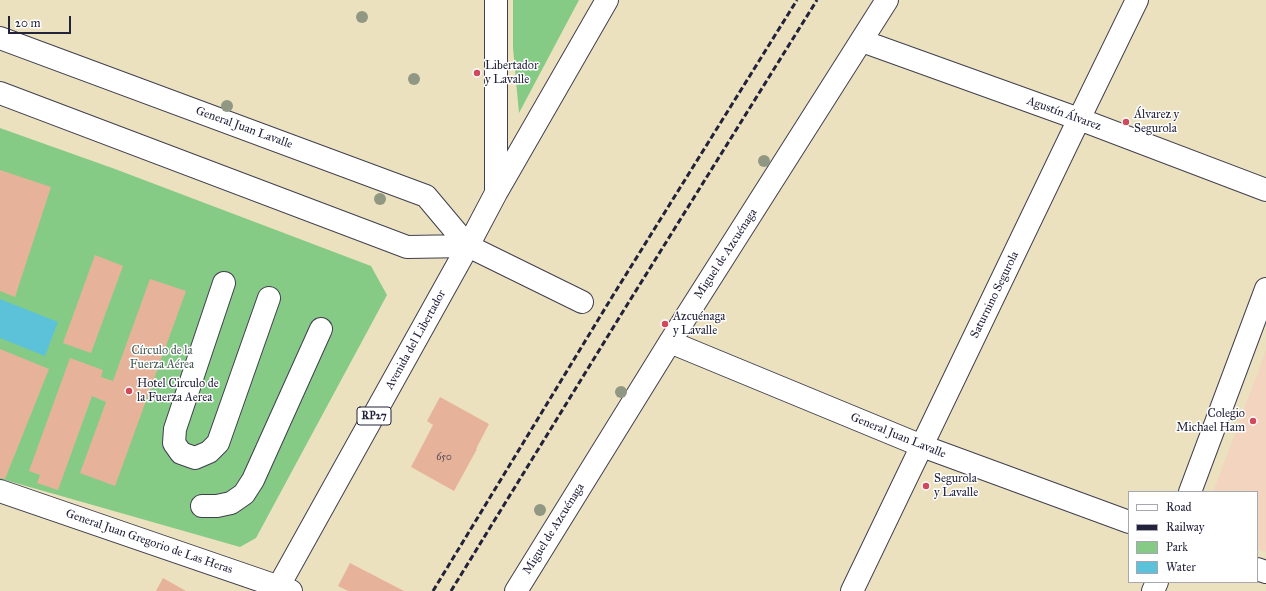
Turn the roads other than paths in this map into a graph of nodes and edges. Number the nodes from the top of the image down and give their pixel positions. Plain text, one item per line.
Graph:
1 (496, 0) edge
2 (607, 0) edge
3 (887, 0) edge
4 (1137, 0) edge
5 (0, 38) edge
6 (862, 41) junction
7 (0, 93) edge
8 (1078, 119) junction
9 (1266, 190) edge
10 (496, 193) junction
11 (468, 246) junction
12 (224, 283) dead end
13 (1266, 289) edge
14 (269, 298) dead end
15 (582, 302) dead end
16 (321, 329) dead end
17 (670, 342) junction
18 (922, 446) junction
19 (1190, 491) edge
20 (3, 493) edge
21 (202, 506) dead end
22 (1128, 522) edge
23 (282, 589) edge
24 (516, 591) edge
25 (852, 591) edge

1 - 10 street, Avenida del Libertador / RP27
2 - 10 street, Avenida del Libertador / RP27
3 - 6 street, Miguel de Azcuénaga
4 - 8 street, Saturnino Segurola
5 - 11 street, General Juan Lavalle
6 - 8 street, Agustín Álvarez
6 - 17 street, Miguel de Azcuénaga
7 - 11 street, General Juan Lavalle
8 - 9 street, Agustín Álvarez
8 - 18 street, Saturnino Segurola
10 - 11 street, Avenida del Libertador / RP27
11 - 15 street, General Juan Lavalle
11 - 23 street, Avenida del Libertador / RP27
12 - 14 street
13 - 19 street
16 - 21 street
17 - 18 street, General Juan Lavalle
17 - 24 street, Miguel de Azcuénaga
18 - 22 street, General Juan Lavalle
18 - 25 street, Saturnino Segurola
20 - 23 street, General Juan Gregorio de Las Heras

